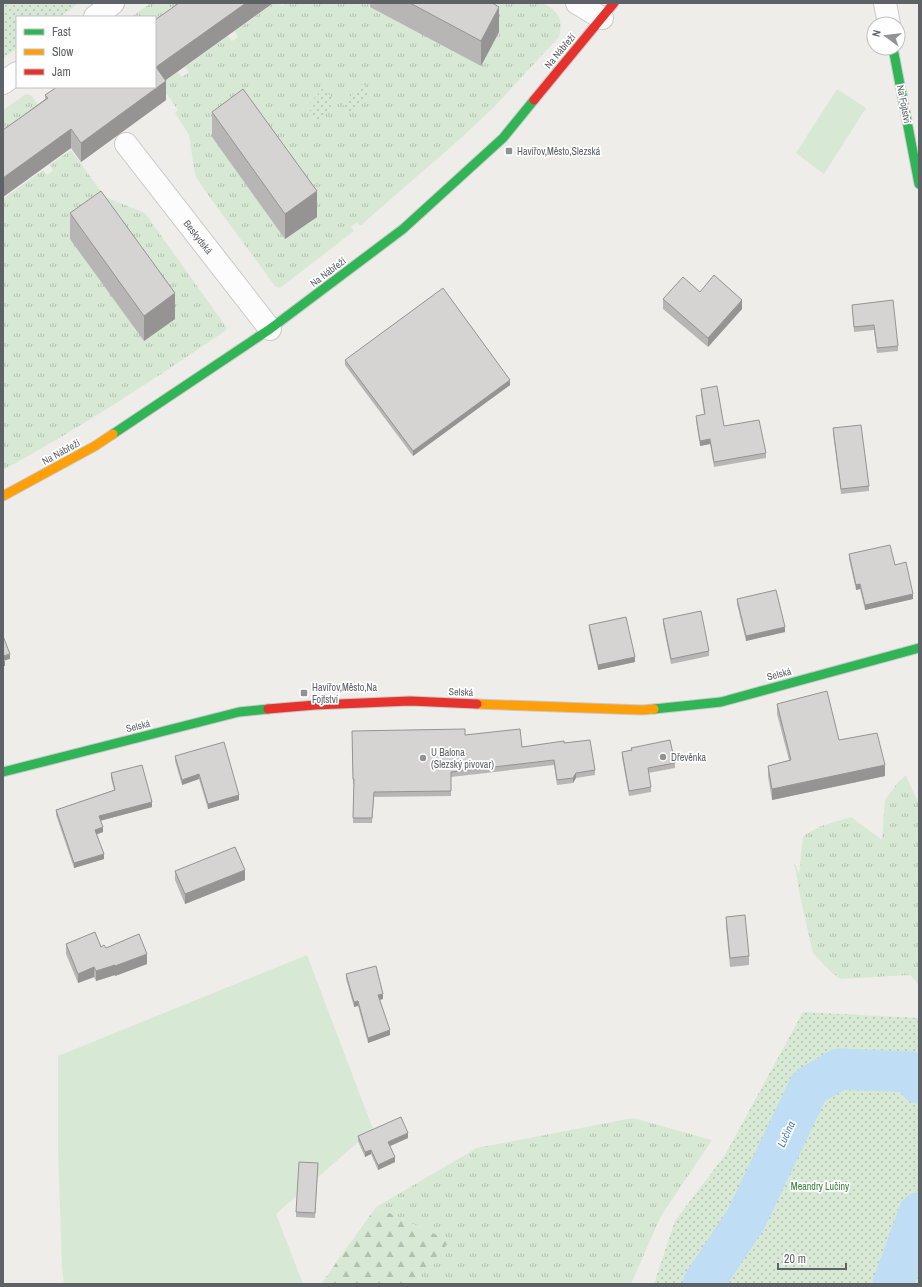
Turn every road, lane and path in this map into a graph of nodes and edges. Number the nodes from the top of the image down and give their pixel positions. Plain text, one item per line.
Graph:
1 (113, 3) edge
2 (577, 3) edge
3 (885, 3) edge
4 (608, 11) edge
5 (96, 16) edge
6 (887, 16) edge
7 (895, 56) edge
8 (16, 74) edge
9 (3, 83) edge
10 (126, 144) dead end
11 (919, 184) edge
12 (270, 329) junction
13 (3, 496) edge
14 (919, 648) edge
15 (3, 772) edge

1 - 5 street
2 - 4 street
3 - 6 street
4 - 12 street, Na Nábřeží
7 - 11 street, Na Fojtství
8 - 9 street
10 - 12 street, Beskydská
12 - 13 street, Na Nábřeží
14 - 15 street, Selská

